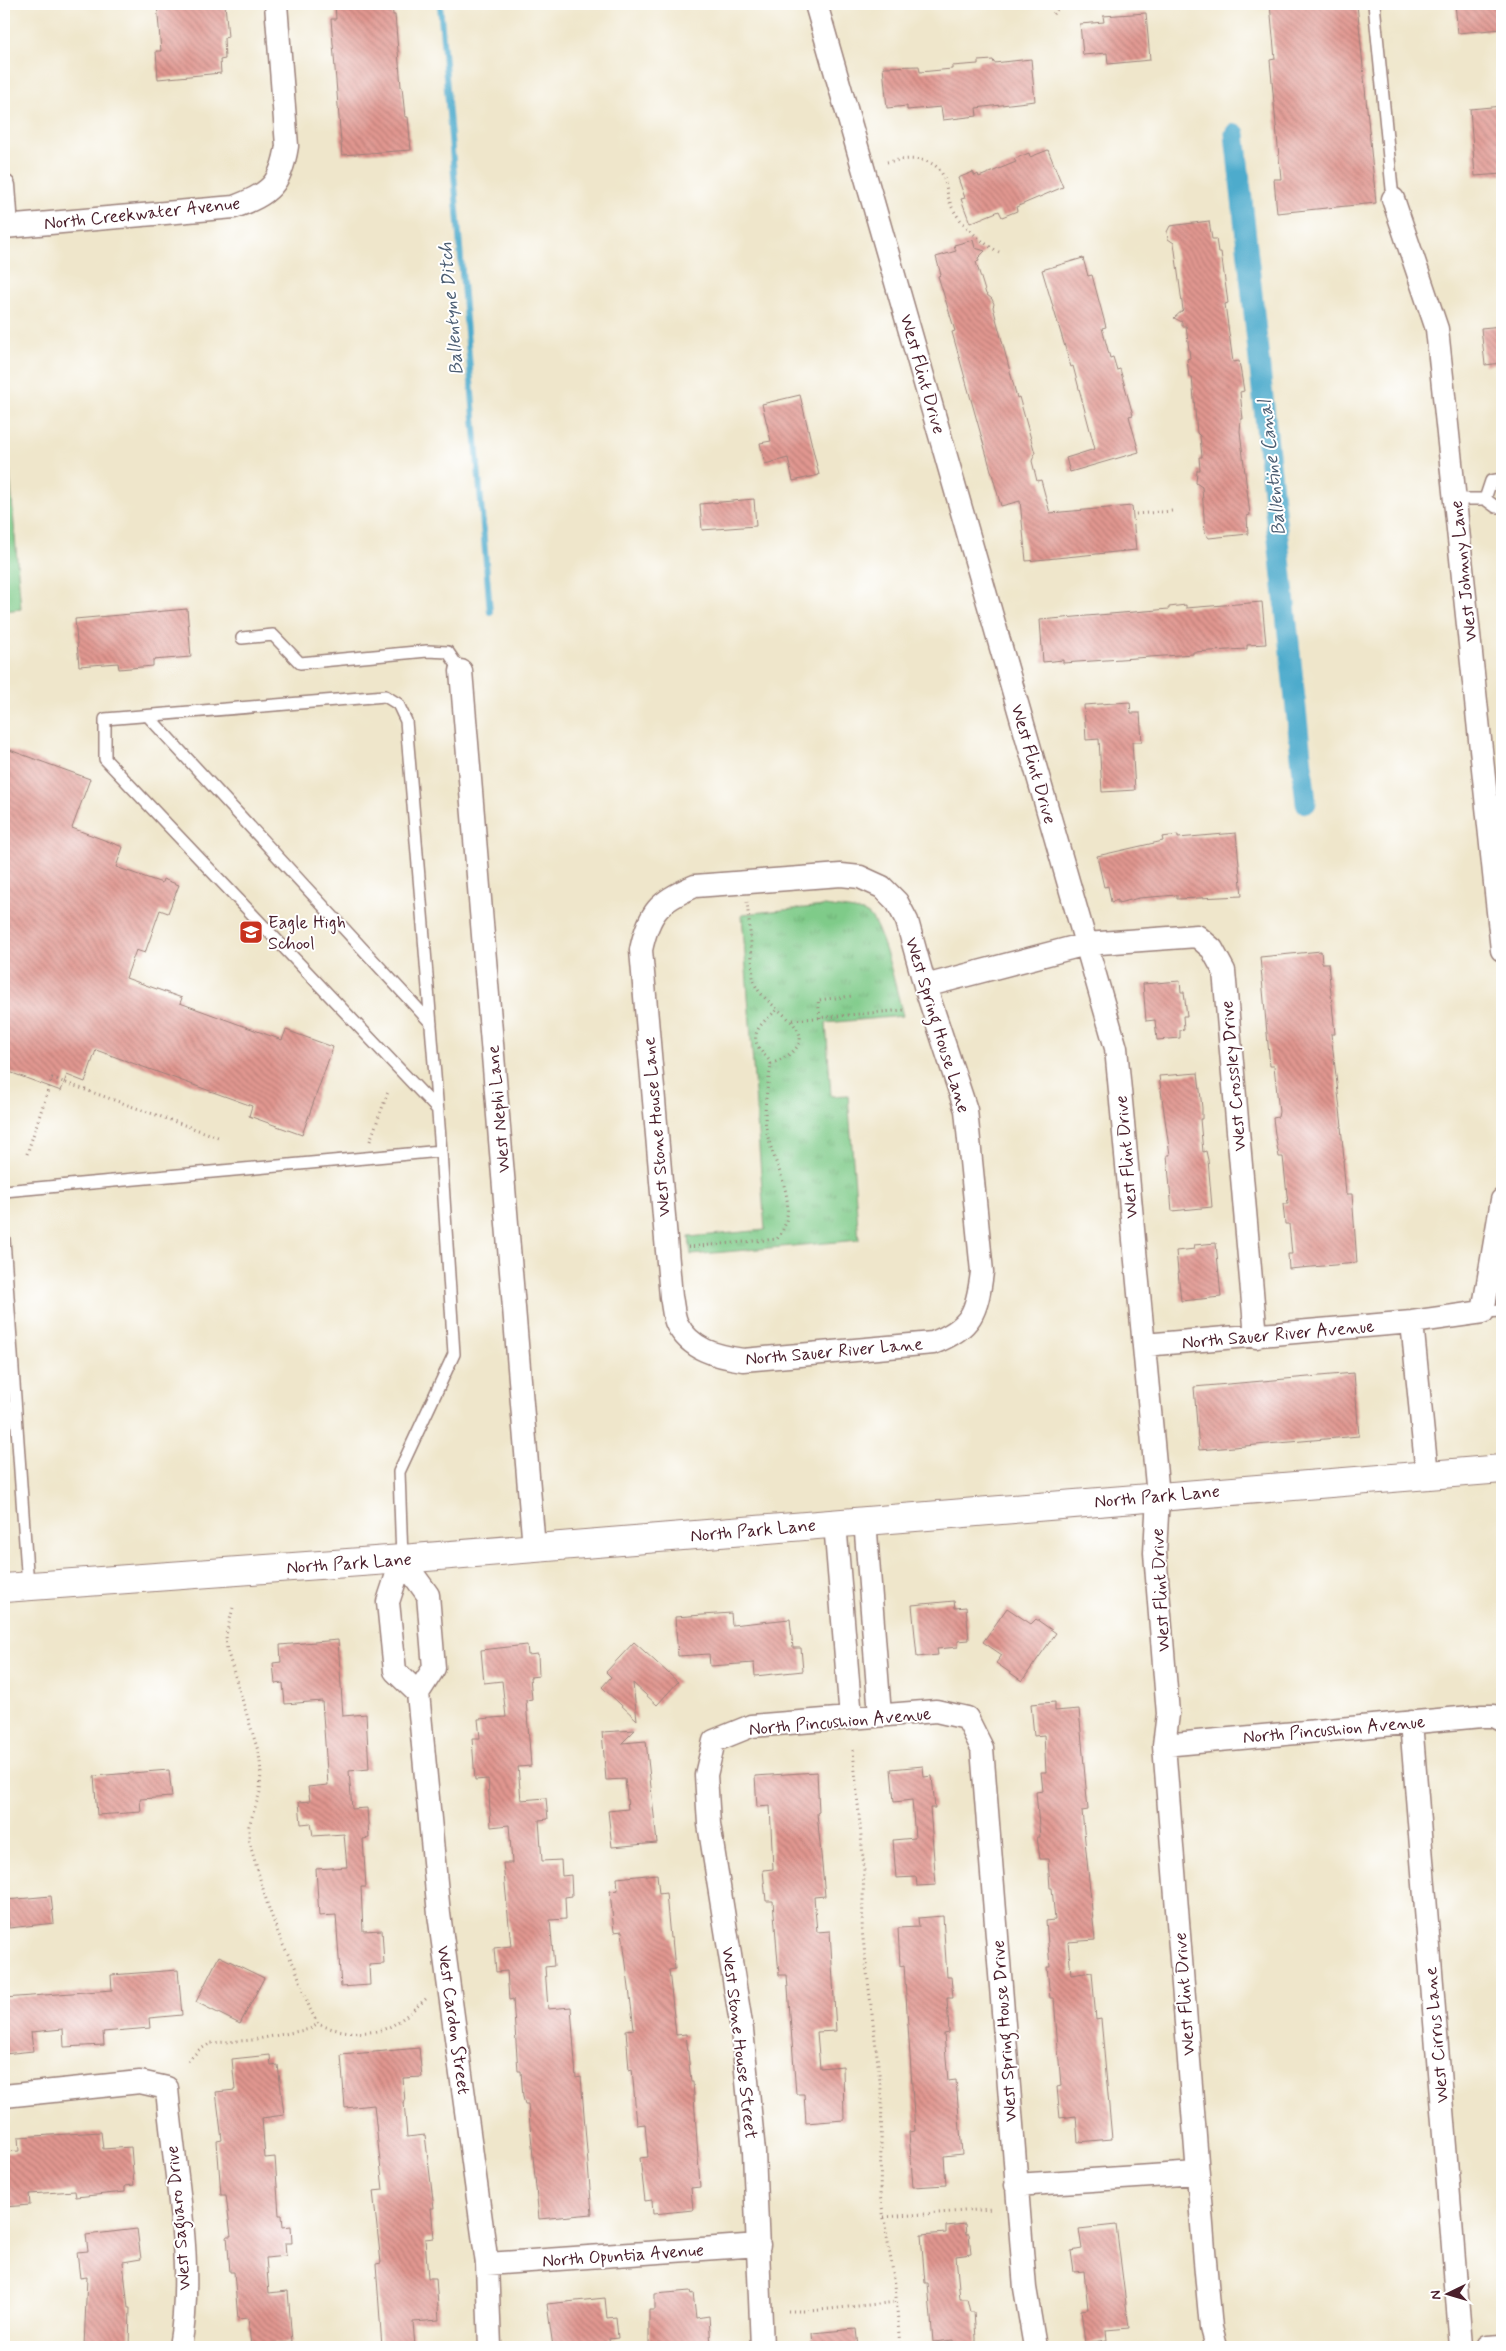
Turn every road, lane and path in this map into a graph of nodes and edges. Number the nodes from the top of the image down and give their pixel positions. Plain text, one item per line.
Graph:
1 (276, 4) edge
2 (816, 4) edge
3 (1062, 4) edge
4 (1374, 4) edge
5 (1053, 14) dead end
6 (887, 162) dead end
7 (4, 186) edge
8 (1393, 199) joint
9 (6, 227) edge
10 (999, 252) dead end
11 (1502, 479) edge
12 (1455, 499) junction
13 (1485, 499) junction
14 (1502, 506) edge
15 (1172, 511) dead end
16 (1136, 514) dead end
17 (242, 638) dead end
18 (461, 671) joint
19 (148, 716) junction
20 (882, 887) joint
21 (747, 901) dead end
22 (1086, 944) junction
23 (1502, 950) edge
24 (925, 986) junction
25 (852, 996) dead end
26 (778, 1009) junction
27 (904, 1010) dead end
28 (820, 1018) junction
29 (792, 1020) junction
30 (430, 1023) junction
31 (771, 1064) junction
32 (388, 1092) dead end
33 (438, 1110) junction
34 (218, 1137) dead end
35 (370, 1141) dead end
36 (441, 1151) junction
37 (27, 1154) dead end
38 (4, 1191) edge
39 (1502, 1200) edge
40 (4, 1239) edge
41 (678, 1247) dead end
42 (1492, 1312) edge
43 (970, 1320) joint
44 (1412, 1322) junction
45 (1256, 1337) junction
46 (694, 1344) joint
47 (1144, 1345) junction
48 (10, 1405) edge
49 (1502, 1469) edge
50 (1427, 1475) junction
51 (1158, 1496) junction
52 (865, 1520) junction
53 (835, 1523) junction
54 (534, 1548) junction
55 (402, 1559) junction
56 (16, 1587) edge
57 (233, 1608) dead end
58 (418, 1693) junction
59 (880, 1715) junction
60 (850, 1718) junction
61 (967, 1718) joint
62 (1502, 1720) edge
63 (1411, 1722) junction
64 (714, 1741) joint
65 (1164, 1745) junction
66 (853, 1750) dead end
67 (427, 1998) dead end
68 (318, 2024) junction
69 (188, 2061) dead end
70 (4, 2096) edge
71 (1197, 2173) junction
72 (1016, 2185) junction
73 (992, 2209) dead end
74 (884, 2217) junction
75 (759, 2245) junction
76 (487, 2264) junction
77 (897, 2302) junction
78 (788, 2311) dead end
79 (1502, 2346) edge
80 (180, 2347) edge
81 (490, 2347) edge
82 (762, 2347) edge
83 (900, 2347) edge
84 (1035, 2347) edge
85 (1216, 2347) edge
86 (1461, 2347) edge
87 (1488, 2347) edge

1 - 9 street, North Creekwater Avenue
2 - 22 street, West Flint Drive
3 - 5 path
4 - 8 lane
6 - 10 path
7 - 9 street
8 - 12 street, West Johnny Lane
11 - 13 lane
12 - 13 lane
12 - 23 street, West Johnny Lane
13 - 14 lane
15 - 16 path
17 - 18 lane
18 - 54 street, West Nephi Lane
19 - 30 lane
19 - 30 lane
19 - 33 lane
20 - 24 street, West Spring House Lane
20 - 46 street, West Stone House Lane
21 - 26 path
22 - 24 street, West Crossley Drive
22 - 45 street, West Crossley Drive
22 - 47 street, West Flint Drive
24 - 43 street, West Spring House Lane
25 - 28 path
26 - 29 path
26 - 31 path
27 - 28 path
28 - 29 path
29 - 31 path
30 - 33 lane
31 - 41 path
32 - 35 path
33 - 36 lane
34 - 37 path
36 - 38 lane
36 - 55 lane
39 - 42 street
40 - 48 lane
42 - 44 street
43 - 46 street, North Sauer River Lane
44 - 45 street, North Sauer River Avenue
44 - 50 street
45 - 47 street, North Sauer River Avenue
47 - 51 street, West Flint Drive
48 - 56 lane
49 - 50 street, North Park Lane
50 - 51 street, North Park Lane
51 - 52 street, North Park Lane
51 - 65 street, West Flint Drive
52 - 53 street, North Park Lane
52 - 59 street
53 - 54 street, North Park Lane
53 - 60 street
54 - 55 street, North Park Lane
55 - 56 street, North Park Lane
55 - 58 street
55 - 58 street
57 - 68 path
58 - 76 street, West Cardon Street
59 - 60 street, North Pincushion Avenue
59 - 61 street, North Pincushion Avenue
60 - 64 street, North Pincushion Avenue
61 - 72 street, West Spring House Drive
62 - 63 street, North Pincushion Avenue
63 - 65 street, North Pincushion Avenue
63 - 86 street, West Cirrus Lane
64 - 75 street, West Stone House Street
65 - 71 street, West Flint Drive
66 - 74 path
67 - 68 path
68 - 69 path
70 - 80 street, West Saguaro Drive
71 - 72 street
71 - 85 street, West Flint Drive
72 - 84 street, West Spring House Drive
73 - 74 path
74 - 77 path
75 - 76 street, North Opuntia Avenue
75 - 82 street, West Stone House Street
76 - 81 street, West Cardon Street
77 - 78 path
77 - 83 path
79 - 87 street

